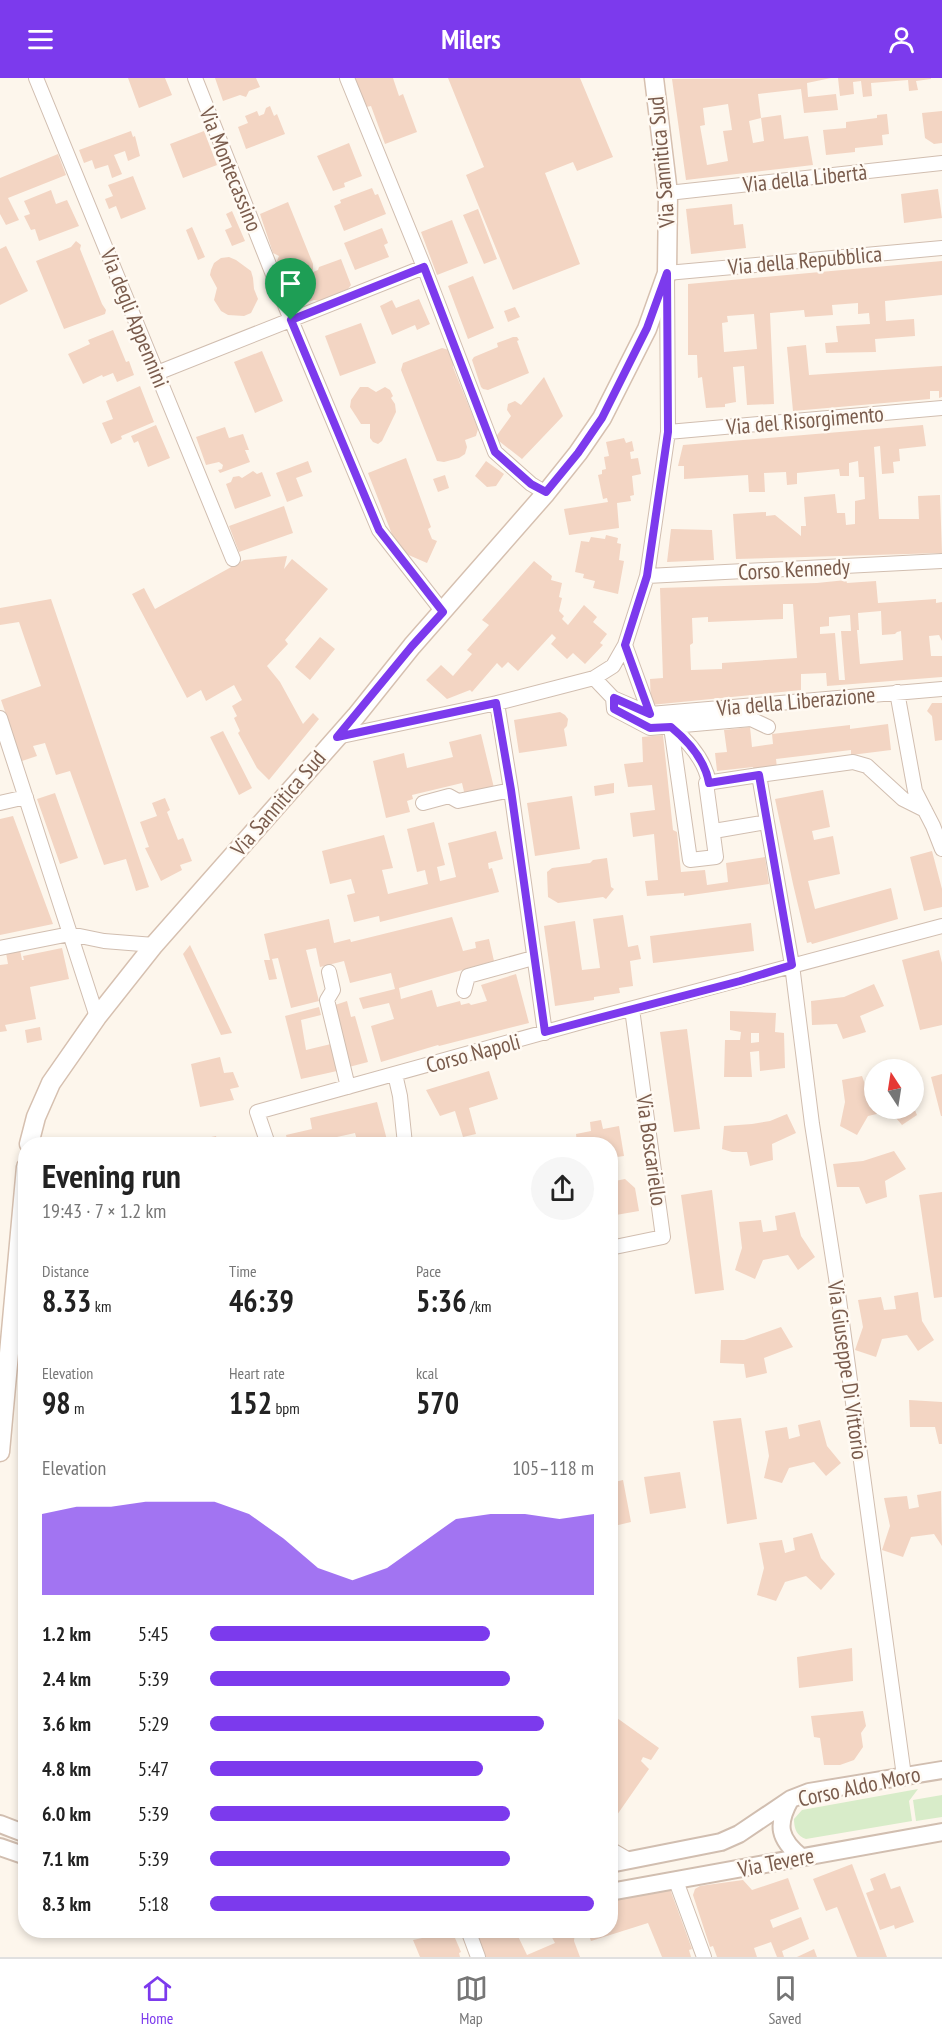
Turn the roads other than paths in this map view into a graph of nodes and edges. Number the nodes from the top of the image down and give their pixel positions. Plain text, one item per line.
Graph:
1 (36, 78) edge
2 (195, 78) edge
3 (347, 78) edge
4 (654, 78) edge
5 (942, 164) edge
6 (669, 193) junction
7 (942, 248) edge
8 (424, 267) junction
9 (667, 273) junction
10 (291, 320) junction
11 (157, 373) junction
12 (942, 408) edge
13 (668, 432) junction
14 (546, 492) junction
15 (233, 559) dead end
16 (942, 561) edge
17 (647, 576) junction
18 (443, 612) junction
19 (625, 645) junction
20 (594, 678) junction
21 (942, 688) edge
22 (897, 692) junction
23 (614, 698) junction
24 (496, 703) junction
25 (650, 714) junction
26 (0, 718) edge
27 (671, 727) junction
28 (768, 727) dead end
29 (337, 737) junction
30 (759, 775) junction
31 (709, 783) junction
32 (511, 790) junction
33 (26, 797) junction
34 (0, 803) edge
35 (423, 803) dead end
36 (925, 810) junction
37 (767, 822) junction
38 (938, 828) edge
39 (714, 831) junction
40 (942, 849) edge
41 (942, 926) edge
42 (70, 934) junction
43 (154, 945) junction
44 (0, 948) edge
45 (533, 958) junction
46 (792, 965) junction
47 (329, 972) dead end
48 (464, 992) dead end
49 (632, 1009) junction
50 (97, 1017) junction
51 (545, 1032) junction
52 (395, 1074) junction
53 (348, 1087) junction
54 (31, 1137) edge
55 (266, 1137) edge
56 (404, 1137) edge
57 (618, 1246) edge
58 (18, 1255) edge
59 (0, 1452) edge
60 (942, 1770) edge
61 (904, 1776) junction
62 (791, 1799) junction
63 (0, 1824) edge
64 (18, 1831) edge
65 (942, 1832) edge
66 (0, 1847) edge
67 (18, 1853) edge
68 (618, 1854) edge
69 (801, 1857) junction
70 (629, 1860) junction
71 (618, 1862) edge
72 (676, 1881) junction
73 (618, 1891) edge
74 (471, 1938) edge
75 (478, 1957) edge
76 (704, 1957) edge

1 - 11 street, Via degli Appennini
2 - 10 street, Via Montecassino
3 - 8 street
4 - 6 main road, Via Sannitica Sud
5 - 6 street, Via della Libertà
6 - 9 main road, Via Sannitica Sud
7 - 9 street, Via della Repubblica
8 - 10 street
8 - 14 street
9 - 13 street
9 - 14 main road, Via Sannitica Sud
10 - 11 street
10 - 18 street, Via Montecassino
11 - 15 street, Via degli Appennini
12 - 13 street, Via del Risorgimento
13 - 17 street
14 - 18 main road, Via Sannitica Sud
16 - 17 street, Corso Kennedy
17 - 19 street
18 - 29 main road, Via Sannitica Sud
19 - 20 street
19 - 25 street
20 - 23 street, Via della Liberazione
20 - 24 street
21 - 22 street, Via della Liberazione
22 - 25 street, Via della Liberazione
22 - 36 street
23 - 25 street, Via della Liberazione
23 - 27 street, Via della Liberazione
24 - 29 street
24 - 32 street
26 - 33 street
27 - 28 street, Via della Liberazione
27 - 31 street
27 - 39 street
29 - 43 main road, Via Sannitica Sud
30 - 31 street
30 - 36 street
30 - 37 street
31 - 39 street
32 - 35 street
32 - 45 street
33 - 34 street
33 - 42 street
36 - 38 street
37 - 39 street
37 - 46 street
38 - 40 street
41 - 46 street, Corso Napoli
42 - 43 street
42 - 44 street
42 - 50 street
43 - 50 main road, Via Sannitica Sud
45 - 48 street
45 - 51 street
46 - 49 street, Corso Napoli
46 - 61 street, Via Giuseppe Di Vittorio
47 - 53 street
49 - 51 street, Corso Napoli
49 - 57 street, Via Boscariello
50 - 54 main road, Via Sannitica Sud
51 - 52 street, Corso Napoli
52 - 53 street, Corso Napoli
52 - 56 street
53 - 55 street, Corso Napoli
58 - 59 main road
60 - 61 street, Corso Aldo Moro
61 - 62 street, Corso Aldo Moro
62 - 69 street
62 - 70 street, Corso Aldo Moro
63 - 64 street
65 - 69 street, Via Tevere
66 - 67 street
68 - 70 street
69 - 72 street, Via Tevere
70 - 71 street, Corso Aldo Moro
72 - 73 street, Via Tevere
72 - 76 street
74 - 75 street

